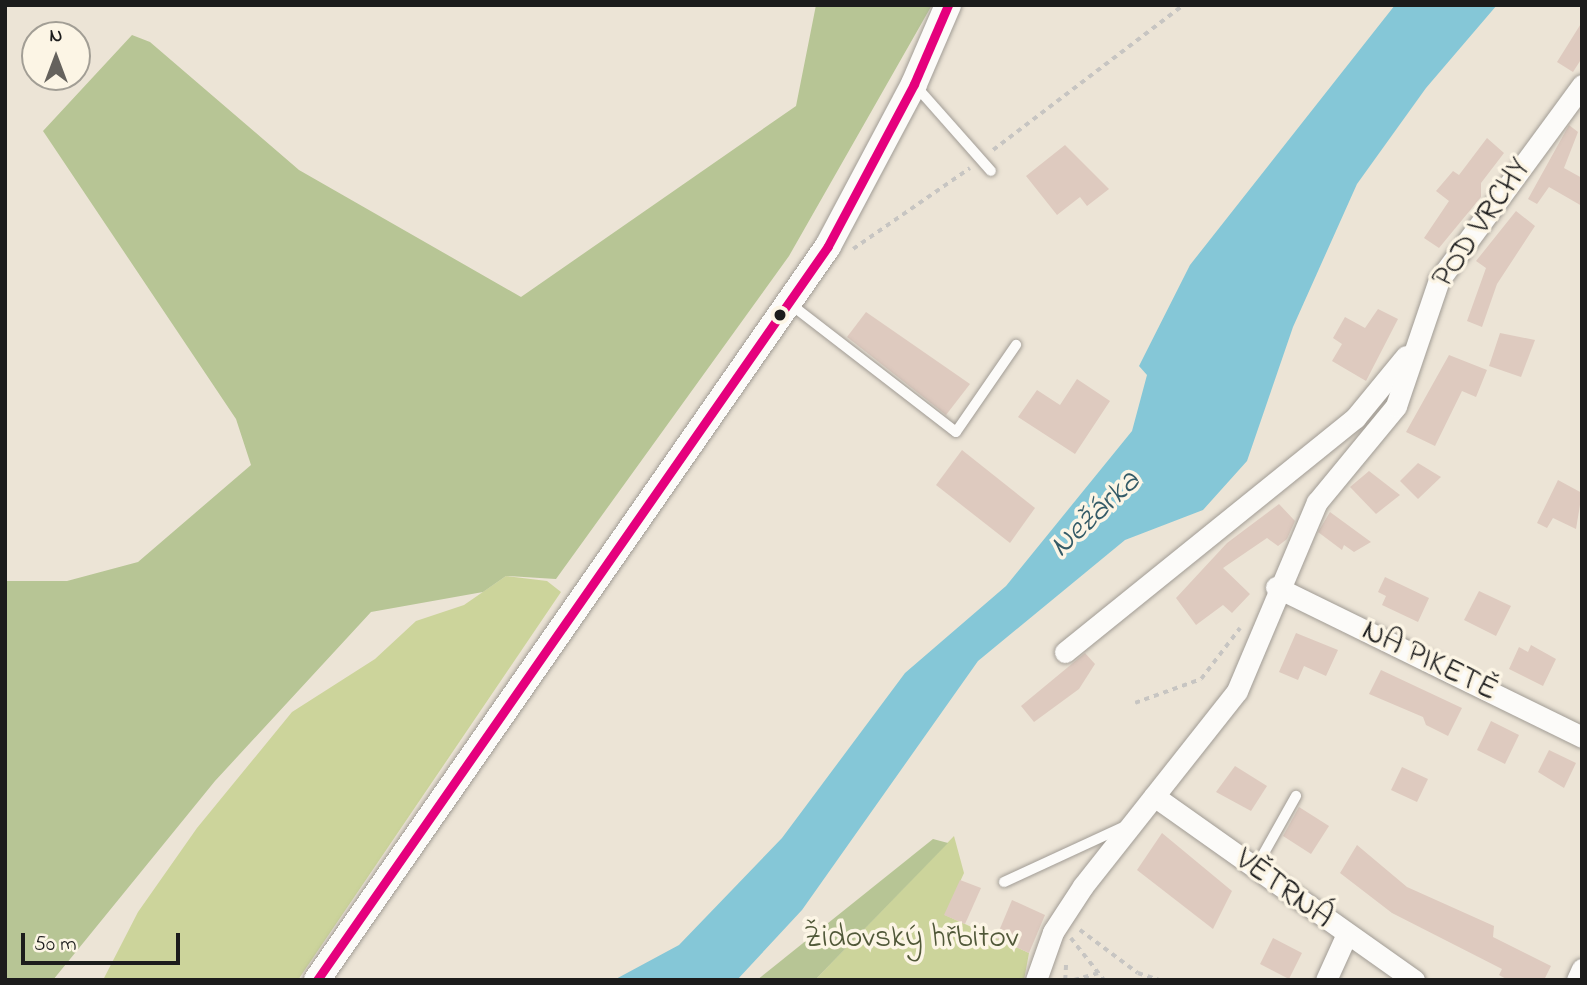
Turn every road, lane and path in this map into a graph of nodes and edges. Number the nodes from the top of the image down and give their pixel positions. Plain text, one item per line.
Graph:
1 (948, 5) edge
2 (1183, 5) edge
3 (914, 84) junction
4 (1582, 85) edge
5 (981, 159) junction
6 (991, 171) dead end
7 (840, 257) dead end
8 (789, 303) junction
9 (1016, 345) dead end
10 (1412, 347) junction
11 (1272, 596) junction
12 (1065, 652) dead end
13 (1135, 703) dead end
14 (1582, 737) edge
15 (1154, 796) junction
16 (1296, 796) dead end
17 (1126, 825) junction
18 (1255, 869) junction
19 (1004, 882) dead end
20 (1075, 927) dead end
21 (1346, 936) junction
22 (1070, 937) dead end
23 (1582, 969) edge
24 (1098, 972) junction
25 (1144, 976) junction
26 (317, 980) edge
27 (1036, 980) edge
28 (1074, 980) edge
29 (1104, 980) edge
30 (1140, 980) edge
31 (1159, 980) edge
32 (1326, 980) edge
33 (1414, 980) edge
34 (1577, 980) edge

1 - 3 street
2 - 5 path
3 - 5 lane
3 - 8 street
4 - 10 street, POD VRCHY
5 - 6 lane
5 - 7 path
8 - 9 lane
8 - 26 street
10 - 11 street, POD VRCHY
10 - 12 street
11 - 13 path
11 - 14 street, NA PIKETĚ
11 - 15 street, POD VRCHY
15 - 17 street, POD VRCHY
15 - 18 street, VĚTRNÁ
16 - 18 lane
17 - 19 lane
17 - 27 street, POD VRCHY
18 - 21 street, VĚTRNÁ
20 - 25 path
21 - 32 street
21 - 33 street, VĚTRNÁ
22 - 24 path
23 - 34 street
24 - 28 path
24 - 29 path
25 - 30 path
25 - 31 path

